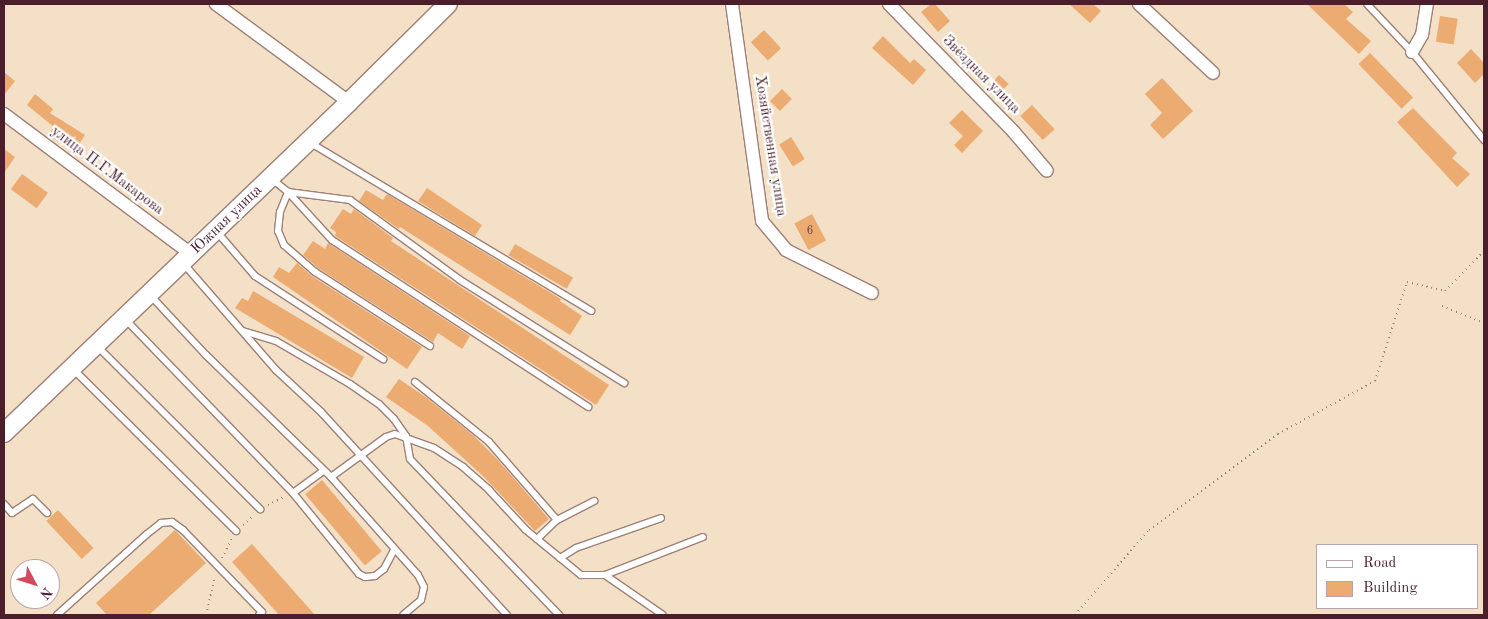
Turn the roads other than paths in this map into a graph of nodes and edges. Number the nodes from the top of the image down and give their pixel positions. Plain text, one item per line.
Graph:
1 (216, 4) edge
2 (448, 4) edge
3 (732, 4) edge
4 (889, 4) edge
5 (1139, 4) edge
6 (1367, 4) edge
7 (1427, 4) edge
8 (1412, 52) junction
9 (1213, 73) dead end
10 (349, 102) junction
11 (4, 114) edge
12 (1484, 140) edge
13 (308, 141) junction
14 (1047, 171) dead end
15 (271, 178) junction
16 (288, 192) junction
17 (216, 231) junction
18 (187, 258) junction
19 (872, 293) dead end
20 (149, 294) junction
21 (590, 310) dead end
22 (124, 318) junction
23 (242, 331) junction
24 (96, 345) junction
25 (430, 346) dead end
26 (383, 359) dead end
27 (72, 368) junction
28 (415, 382) dead end
29 (624, 383) dead end
30 (588, 407) dead end
31 (4, 430) edge
32 (406, 436) junction
33 (362, 456) junction
34 (323, 471) junction
35 (331, 477) junction
36 (293, 492) junction
37 (594, 501) dead end
38 (4, 504) edge
39 (260, 510) road end
40 (47, 513) dead end
41 (661, 518) dead end
42 (557, 520) junction
43 (236, 531) road end
44 (703, 537) dead end
45 (537, 539) junction
46 (394, 550) junction
47 (560, 558) junction
48 (605, 576) junction
49 (58, 615) edge
50 (258, 615) edge
51 (403, 615) edge
52 (507, 615) edge
53 (559, 615) edge
54 (663, 615) edge

1 - 10 street
2 - 10 street, Южная улица
3 - 19 street, Хозяйственная улица
4 - 14 street, Звёздная улица
5 - 9 street
6 - 8 lane
7 - 8 street
8 - 12 lane
10 - 13 street, Южная улица
11 - 18 street, улица П.Г.Макарова
13 - 15 street, Южная улица
13 - 21 lane
15 - 16 lane
15 - 17 street, Южная улица
16 - 25 lane
16 - 29 lane
16 - 30 lane
17 - 18 street, Южная улица
17 - 26 lane
18 - 20 street, Южная улица
18 - 23 lane
20 - 22 street, Южная улица
20 - 34 lane
22 - 24 street, Южная улица
22 - 36 lane
23 - 32 lane
23 - 33 lane
24 - 27 street, Южная улица
24 - 39 lane
27 - 31 street, Южная улица
27 - 43 lane
28 - 42 lane
32 - 33 lane
32 - 45 lane
32 - 53 lane
33 - 35 lane
33 - 52 lane
34 - 35 lane
34 - 36 lane
35 - 46 lane
36 - 46 lane
37 - 42 lane
38 - 40 lane
41 - 47 lane
42 - 45 lane
44 - 48 lane
45 - 47 lane
46 - 51 lane
47 - 48 lane
48 - 54 lane
49 - 50 lane

